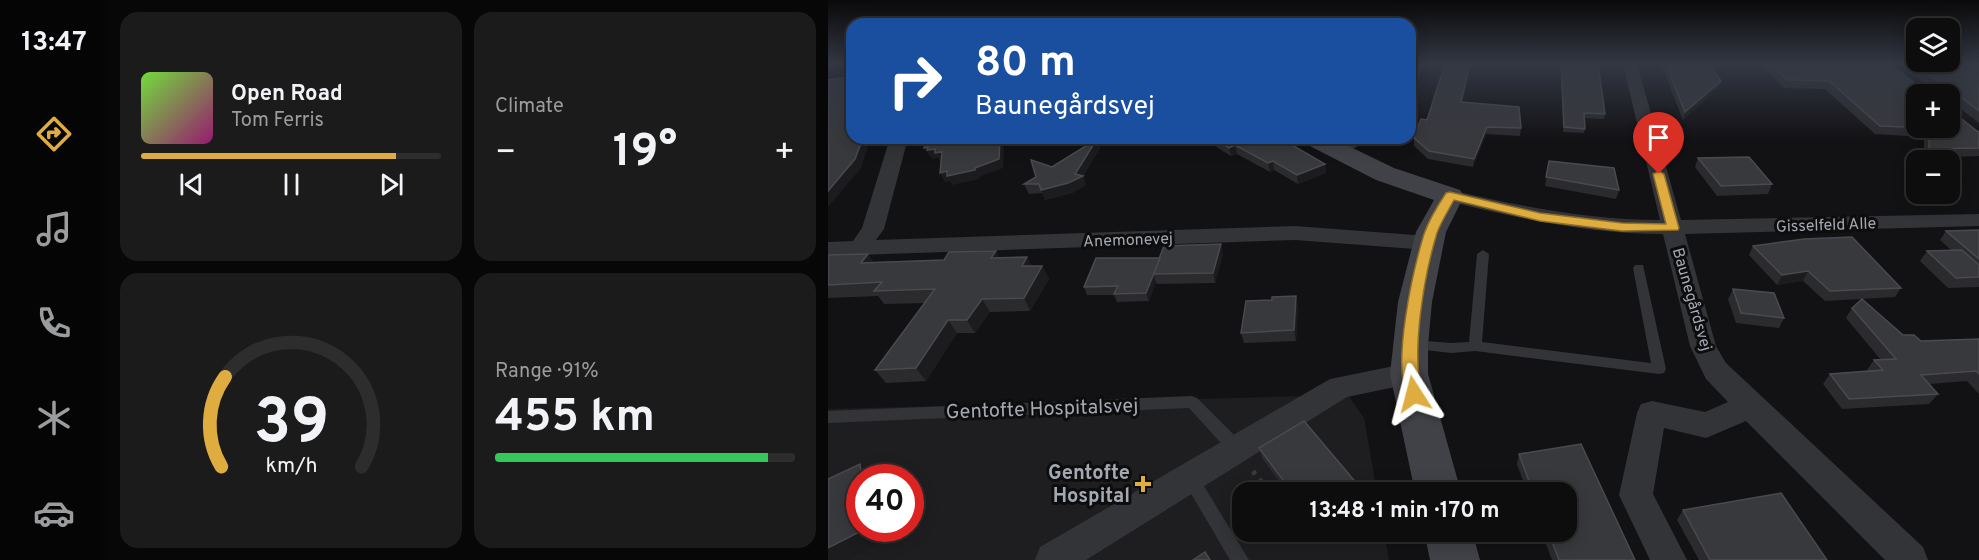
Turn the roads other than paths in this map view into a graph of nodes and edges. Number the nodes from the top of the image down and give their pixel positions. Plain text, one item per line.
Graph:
1 (1637, 90) edge
2 (897, 144) edge
3 (1324, 144) edge
4 (1450, 196) junction
5 (1979, 220) edge
6 (1673, 228) junction
7 (1428, 243) junction
8 (860, 248) junction
9 (828, 249) edge
10 (1483, 254) dead end
11 (1639, 268) dead end
12 (1475, 346) junction
13 (1410, 360) junction
14 (1750, 406) junction
15 (828, 417) edge
16 (1236, 448) junction
17 (1189, 477) junction
18 (1436, 482) edge
19 (1451, 542) edge
20 (1053, 560) edge
21 (1240, 560) edge
22 (1455, 560) edge
23 (1669, 560) edge
24 (1910, 560) edge

1 - 6 street
2 - 8 street
3 - 4 street, Baunegårdsvej
4 - 6 street, Baunegårdsvej
4 - 7 street
5 - 6 street, Gisselfeld Alle
6 - 14 street, Baunegårdsvej
7 - 8 street, Anemonevej
7 - 13 street
8 - 9 street, Anemonevej
10 - 12 lane
11 - 12 lane
12 - 13 lane
13 - 16 street
13 - 18 street
14 - 23 street
14 - 24 street, Baunegårdsvej
15 - 16 lane, Gentofte Hospitalsvej
16 - 17 street
17 - 20 street
17 - 21 lane
19 - 22 street

